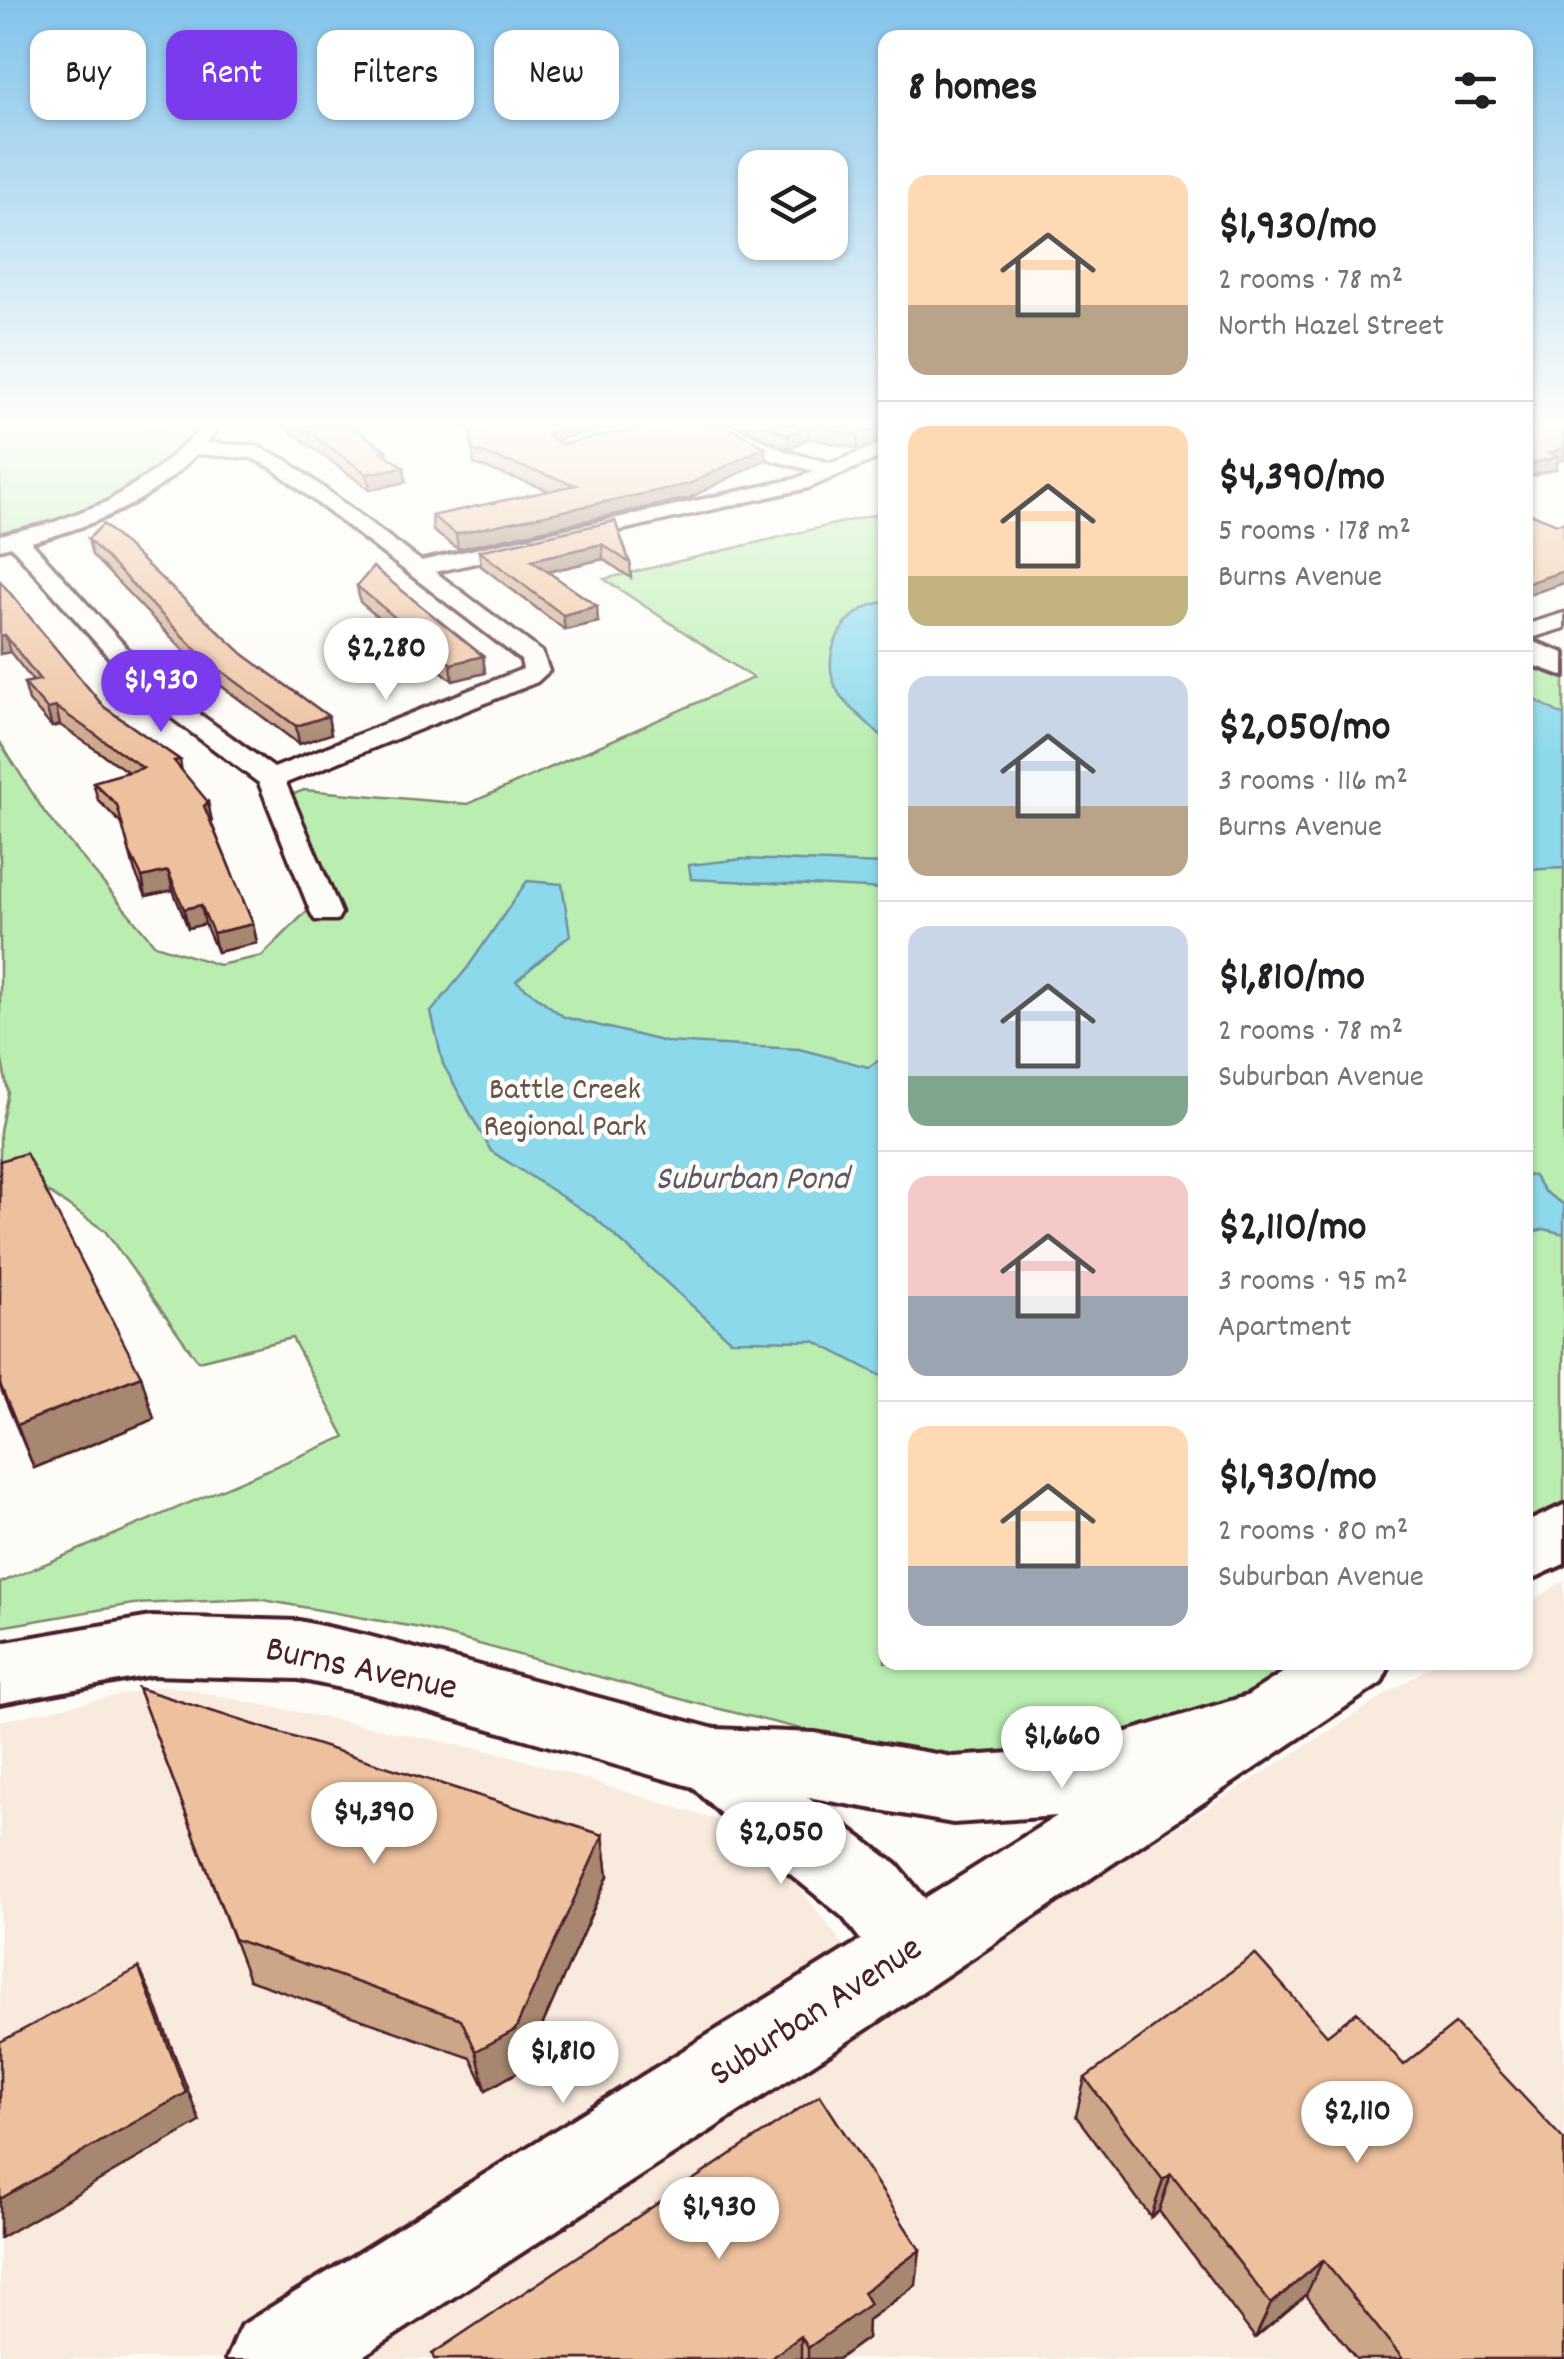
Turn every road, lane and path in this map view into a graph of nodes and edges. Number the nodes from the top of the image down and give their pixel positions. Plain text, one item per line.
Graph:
1 (373, 535) edge
2 (571, 535) edge
3 (8, 541) edge
4 (418, 569) junction
5 (1564, 620) edge
6 (1533, 630) edge
7 (1533, 652) edge
8 (1564, 666) edge
9 (272, 779) junction
10 (326, 913) dead end
11 (1564, 1531) edge
12 (1533, 1551) edge
13 (1344, 1670) edge
14 (0, 1673) edge
15 (1266, 1720) junction
16 (715, 1760) junction
17 (916, 1949) junction
18 (274, 2359) edge

1 - 4 street
2 - 4 street
3 - 9 street
4 - 9 street
5 - 6 street
7 - 8 street
9 - 10 street
11 - 12 street
13 - 15 street, Suburban Avenue
14 - 16 street, Burns Avenue
15 - 16 street, Burns Avenue
15 - 17 street, Suburban Avenue
16 - 17 street, Burns Avenue
17 - 18 street, Suburban Avenue

